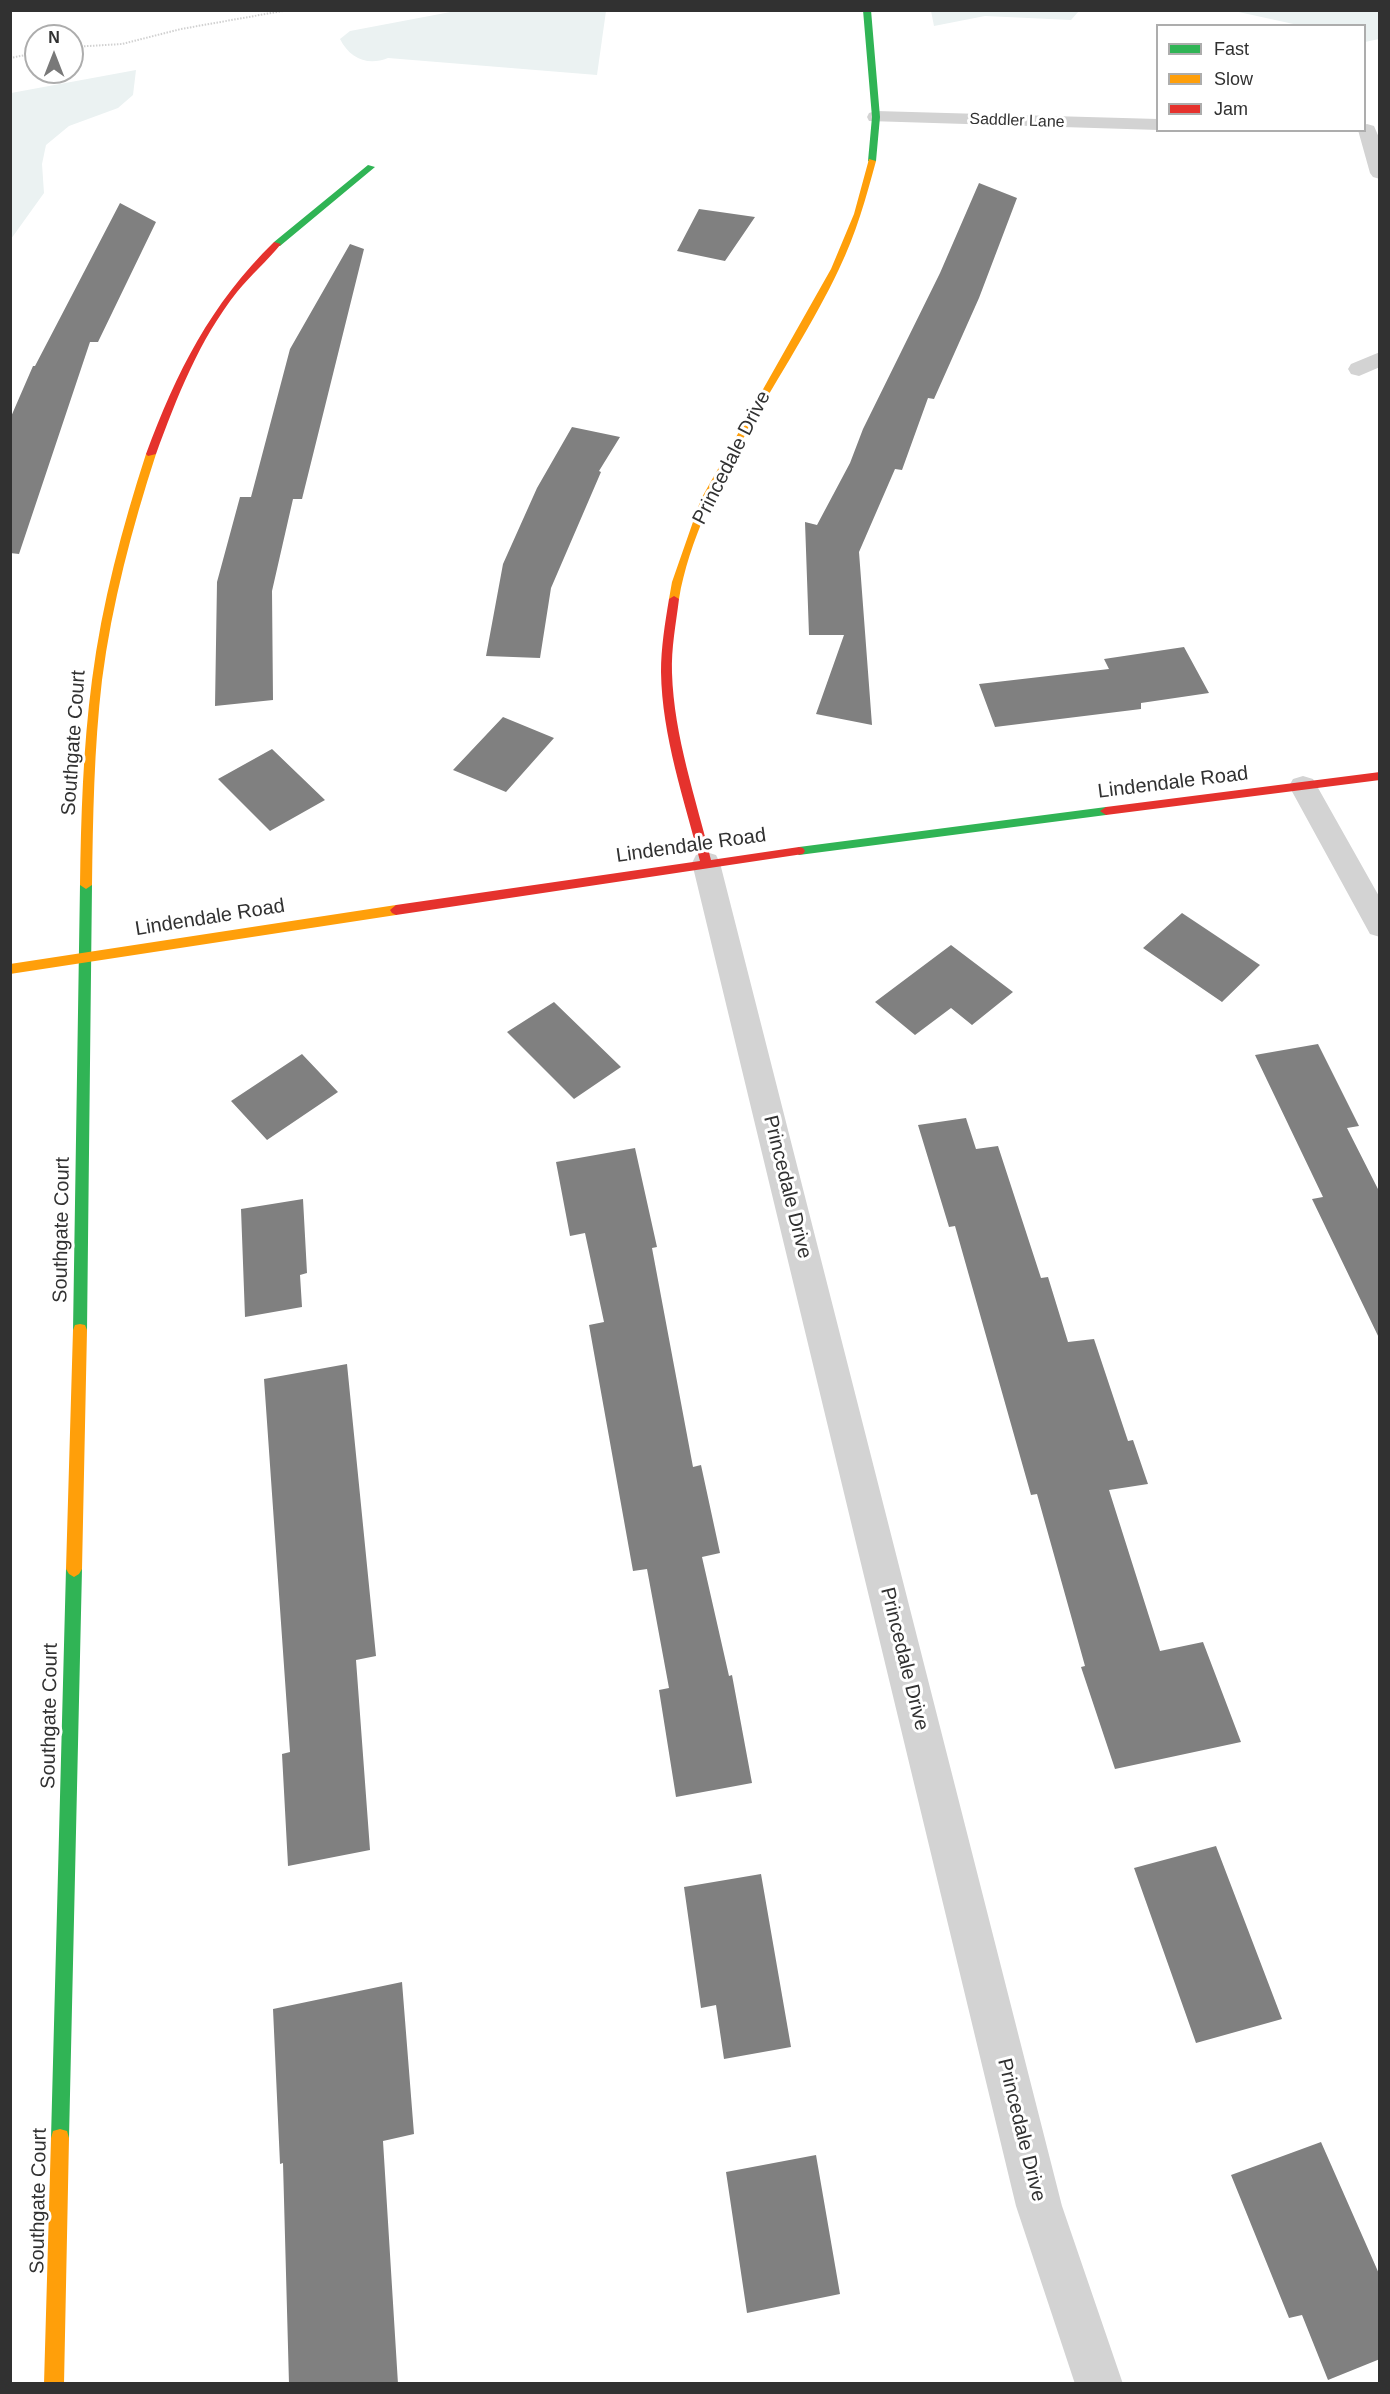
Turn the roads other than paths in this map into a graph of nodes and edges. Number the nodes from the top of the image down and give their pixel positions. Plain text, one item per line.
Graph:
1 (867, 10) edge
2 (876, 117) junction
3 (1156, 125) edge
4 (1370, 130) edge
5 (371, 167) dead end
6 (1380, 173) edge
7 (1380, 358) edge
8 (1359, 369) dead end
9 (1380, 776) edge
10 (1304, 786) junction
11 (706, 863) junction
12 (1380, 926) edge
13 (85, 957) junction
14 (10, 969) edge
15 (54, 2384) edge
16 (1099, 2384) edge

1 - 2 street, Princedale Drive
2 - 3 street, Saddler Lane
2 - 11 street, Princedale Drive
4 - 6 street
5 - 13 street, Southgate Court
7 - 8 street
9 - 10 street, Lindendale Road
10 - 11 street, Lindendale Road
10 - 12 street
11 - 13 street, Lindendale Road
11 - 16 street, Princedale Drive
13 - 14 street, Lindendale Road
13 - 15 street, Southgate Court

